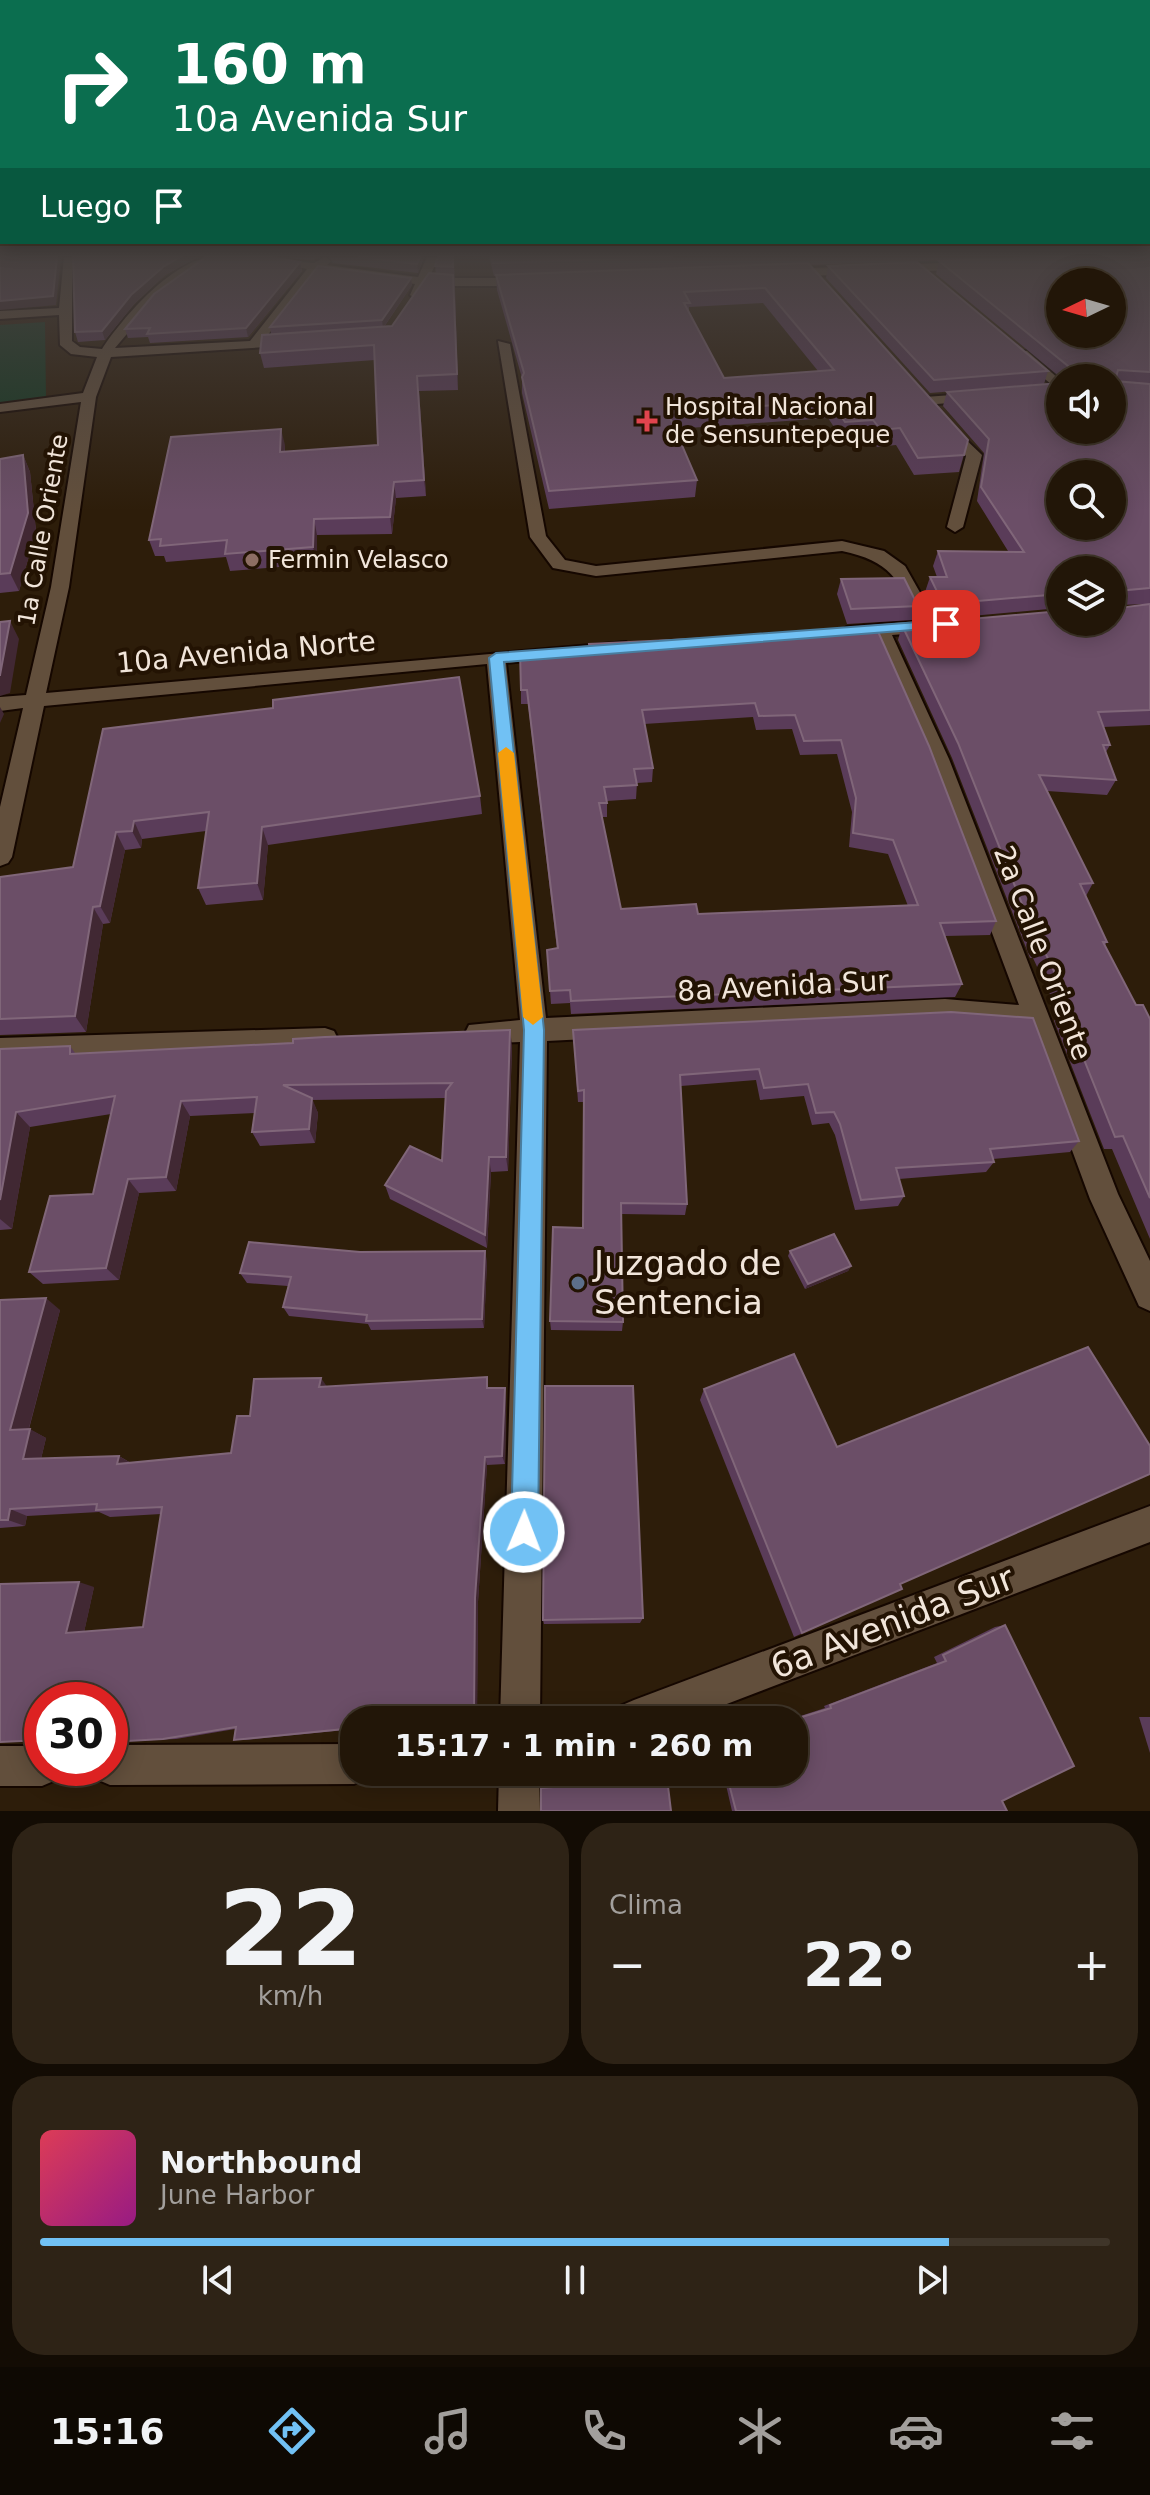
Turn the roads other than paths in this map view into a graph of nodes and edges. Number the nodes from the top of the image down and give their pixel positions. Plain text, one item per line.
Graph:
1 (65, 342) edge
2 (113, 342) edge
3 (256, 342) edge
4 (296, 342) edge
5 (1007, 342) edge
6 (503, 344) dead end
7 (253, 345) junction
8 (105, 353) junction
9 (1046, 376) edge
10 (1046, 391) edge
11 (1035, 393) edge
12 (89, 397) junction
13 (988, 397) edge
14 (0, 408) edge
15 (955, 527) dead end
16 (951, 624) edge
17 (929, 626) junction
18 (881, 632) junction
19 (834, 634) edge
20 (640, 645) edge
21 (496, 658) junction
22 (36, 700) junction
23 (0, 704) edge
24 (0, 857) edge
25 (1036, 1018) junction
26 (534, 1030) junction
27 (457, 1034) edge
28 (348, 1038) edge
29 (0, 1050) edge
30 (1150, 1295) edge
31 (1150, 1524) edge
32 (520, 1706) edge
33 (671, 1706) edge
34 (340, 1764) edge
35 (128, 1765) edge
36 (0, 1766) edge
37 (24, 1766) edge
38 (519, 1786) edge
39 (519, 1811) edge

1 - 8 street
2 - 8 street, 1a Calle Oriente
3 - 7 street
4 - 7 street
5 - 9 street
6 - 17 street
7 - 8 street
8 - 12 street, 1a Calle Oriente
10 - 11 street
12 - 14 street
12 - 22 street, 1a Calle Oriente
13 - 15 street
16 - 17 street
17 - 18 street
18 - 19 street
18 - 25 street, 2a Calle Oriente
20 - 21 street, 10a Avenida Norte
21 - 22 street, 10a Avenida Norte
21 - 26 street
22 - 23 street, 10a Avenida Norte
22 - 24 street, 1a Calle Oriente
25 - 26 street, 8a Avenida Sur
25 - 30 street, 2a Calle Oriente
26 - 27 street, 8a Avenida Sur
26 - 32 street
28 - 29 street
31 - 33 street, 6a Avenida Sur
34 - 35 street
36 - 37 street
38 - 39 street

